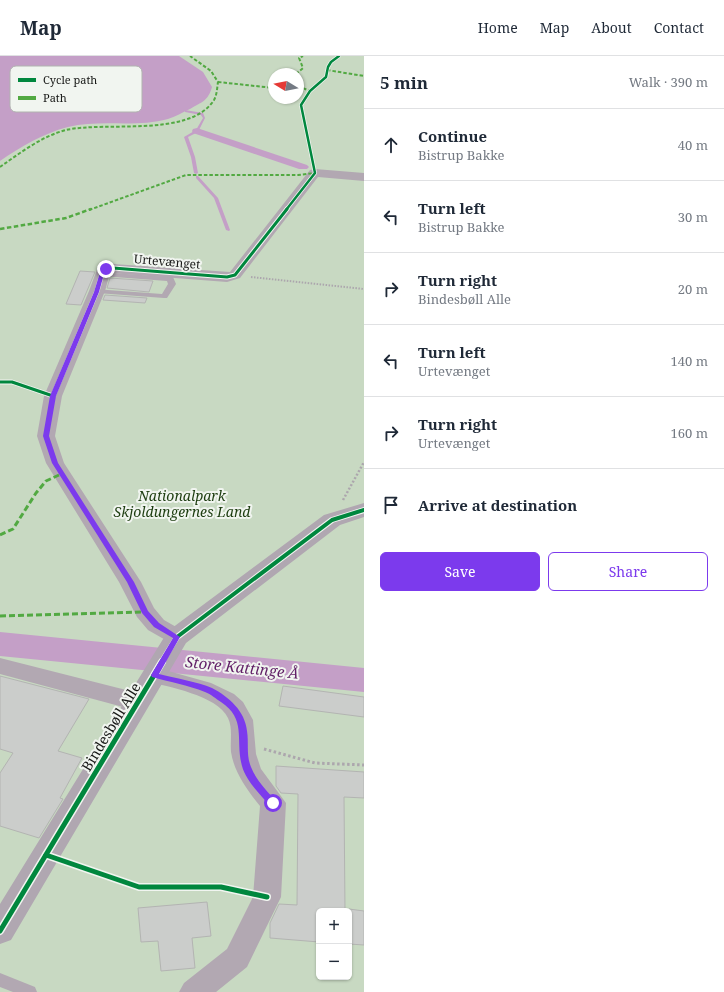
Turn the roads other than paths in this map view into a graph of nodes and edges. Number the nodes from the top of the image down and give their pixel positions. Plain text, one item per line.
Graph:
1 (364, 177) edge
2 (99, 283) junction
3 (364, 510) edge
4 (177, 637) junction
5 (0, 666) edge
6 (154, 675) junction
7 (138, 702) junction
8 (0, 931) edge
9 (0, 980) edge
10 (30, 992) edge
11 (194, 992) edge

1 - 2 street, Urtevænget
2 - 2 lane
2 - 4 street
3 - 4 street, Bindesbøll Alle
4 - 6 street, Bindesbøll Alle
5 - 7 street, Bindesbøll Alle
6 - 7 street, Bindesbøll Alle
6 - 11 street
7 - 8 street, Bindesbøll Alle
9 - 10 lane

